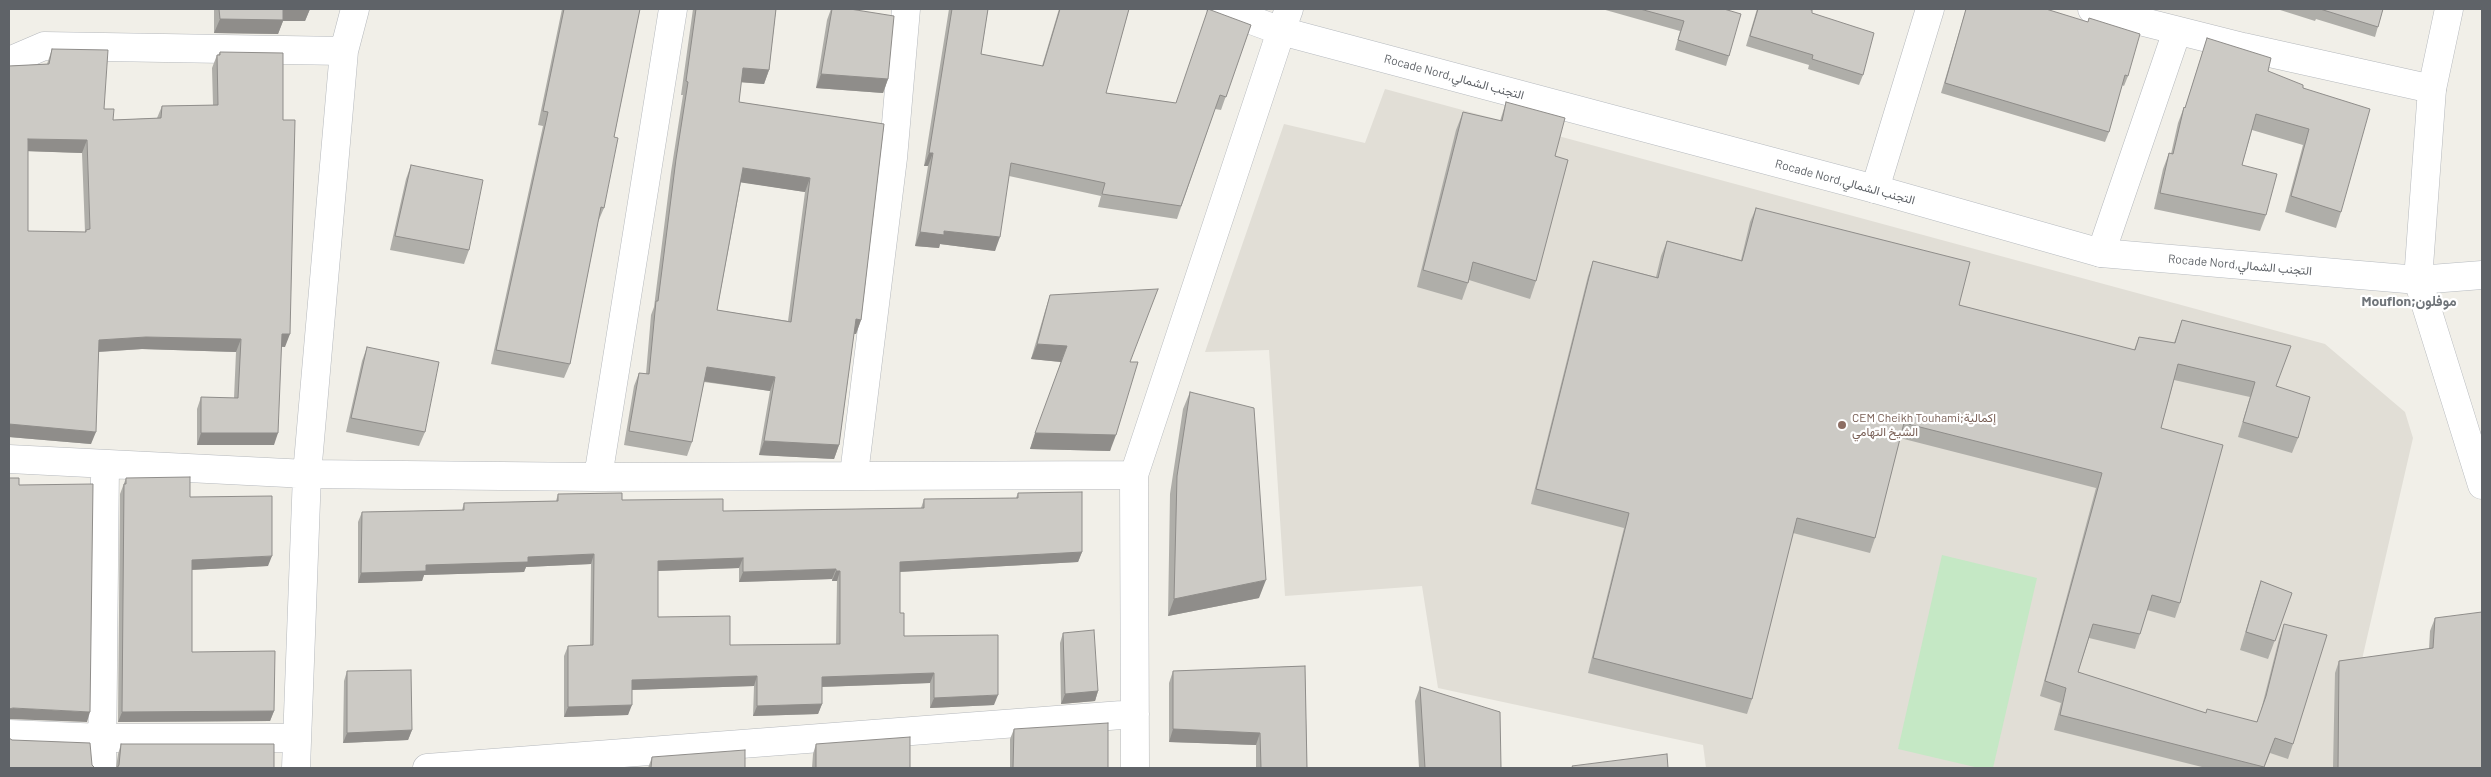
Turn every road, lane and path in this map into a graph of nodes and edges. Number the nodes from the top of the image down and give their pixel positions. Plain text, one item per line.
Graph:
1 (355, 9) edge
2 (672, 9) edge
3 (906, 9) edge
4 (1221, 9) edge
5 (1930, 9) edge
6 (2092, 9) edge
7 (2449, 9) edge
8 (1285, 20) edge
9 (2177, 31) junction
10 (344, 51) junction
11 (9, 61) edge
12 (2432, 89) junction
13 (1875, 189) junction
14 (2102, 253) junction
15 (2482, 274) edge
16 (2418, 280) junction
17 (9, 459) edge
18 (105, 464) junction
19 (307, 474) junction
20 (854, 474) junction
21 (1134, 474) junction
22 (598, 477) junction
23 (2482, 485) edge
24 (1135, 714) junction
25 (9, 734) edge
26 (103, 738) junction
27 (296, 738) junction
28 (102, 768) edge
29 (296, 768) edge
30 (427, 768) edge
31 (1135, 768) edge

1 - 10 street
2 - 22 street
3 - 20 street
4 - 8 street, Rocade Nord,التجنب الشمالي
5 - 13 street
6 - 9 street
7 - 12 street
8 - 13 street, Rocade Nord,التجنب الشمالي
8 - 21 street
9 - 12 street
9 - 14 street
10 - 11 street
10 - 19 street
12 - 16 street
13 - 14 street, Rocade Nord,التجنب الشمالي
14 - 16 street, Rocade Nord,التجنب الشمالي
15 - 16 street, Rocade Nord,التجنب الشمالي
16 - 23 street
17 - 18 street
18 - 19 street
18 - 26 street
19 - 22 street
19 - 27 street
20 - 21 street
20 - 22 street
21 - 24 street
24 - 30 street
24 - 31 street
25 - 26 street
26 - 27 street
26 - 28 street
27 - 29 street

